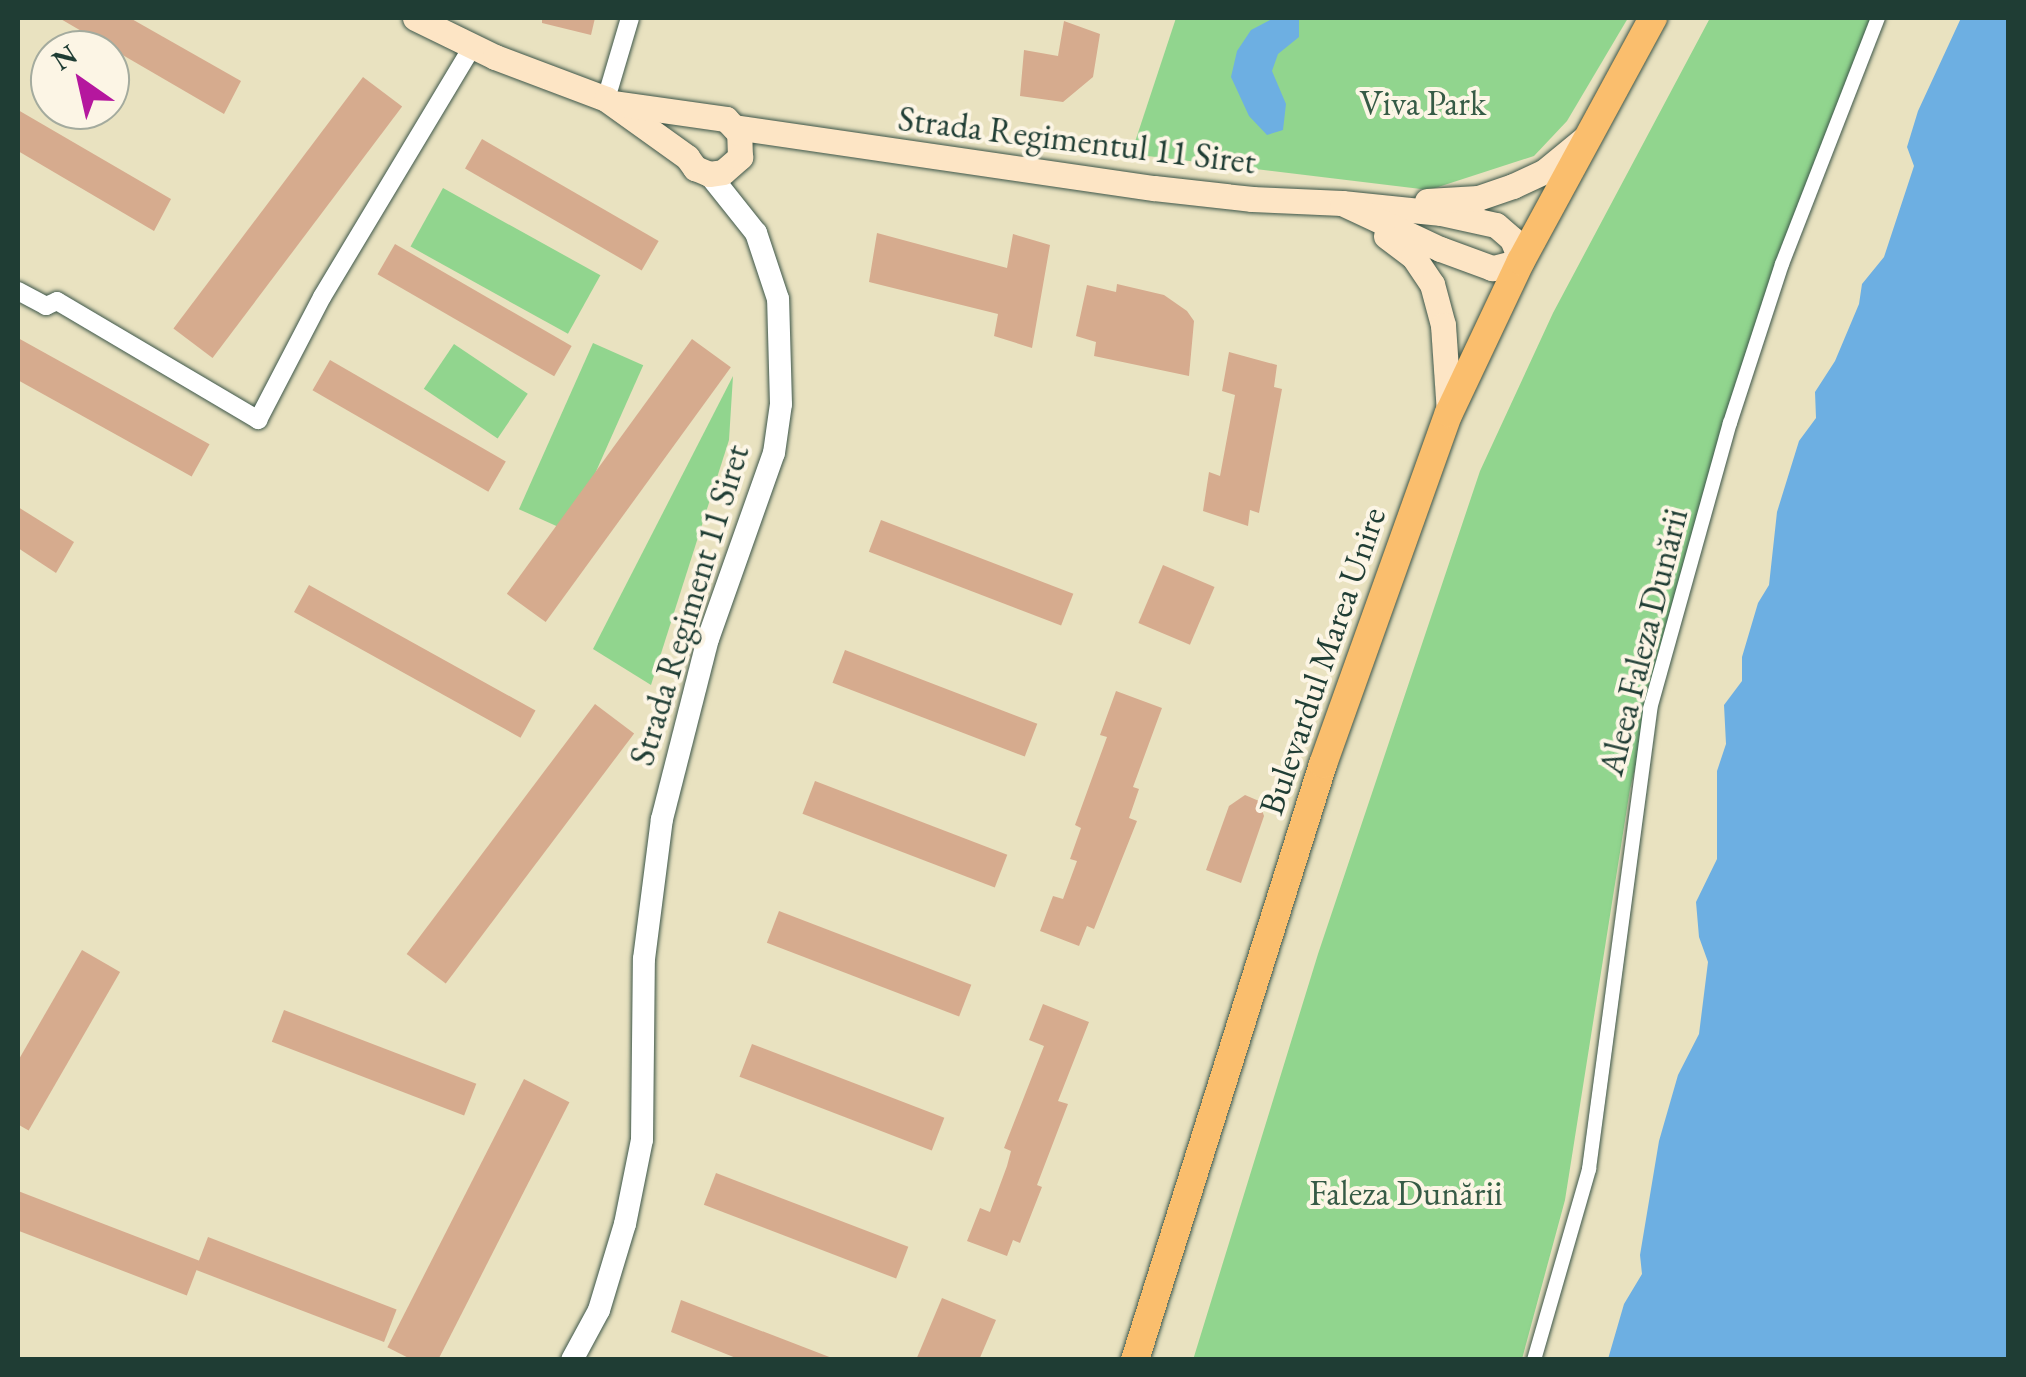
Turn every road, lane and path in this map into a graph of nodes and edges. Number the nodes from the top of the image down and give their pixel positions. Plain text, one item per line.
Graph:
1 (415, 18) edge
2 (630, 18) edge
3 (1653, 18) edge
4 (1878, 18) edge
5 (472, 47) junction
6 (610, 101) junction
7 (697, 122) junction
8 (734, 127) junction
9 (804, 138) junction
10 (1584, 139) junction
11 (687, 157) junction
12 (737, 161) junction
13 (709, 174) junction
14 (1342, 203) junction
15 (748, 222) junction
16 (1521, 261) junction
17 (18, 290) edge
18 (1449, 413) junction
19 (572, 1360) edge
20 (1135, 1360) edge
21 (1534, 1360) edge

1 - 5 main road, Strada Regiment 11 Siret
2 - 6 street
3 - 10 main road, Bulevardul Marea Unire
4 - 21 street, Aleea Faleza Dunării
5 - 6 main road, Strada Regiment 11 Siret
5 - 17 street
6 - 7 main road, Strada Regiment 11 Siret
6 - 11 main road, Strada Regiment 11 Siret
7 - 8 main road, Strada Regiment 11 Siret
7 - 11 main road
8 - 9 main road, Strada Regimentul 11 Siret
8 - 12 main road, Strada Regiment 11 Siret
9 - 12 main road
9 - 14 main road, Strada Regimentul 11 Siret
10 - 14 main road
10 - 16 main road, Bulevardul Marea Unire
11 - 13 main road, Strada Regiment 11 Siret
12 - 13 main road
12 - 15 street, Strada Regiment 11 Siret
13 - 15 street, Strada Regiment 11 Siret
14 - 16 main road
14 - 16 main road
14 - 18 main road
15 - 19 street, Strada Regiment 11 Siret
16 - 18 main road, Bulevardul Marea Unire
18 - 20 main road, Bulevardul Marea Unire

